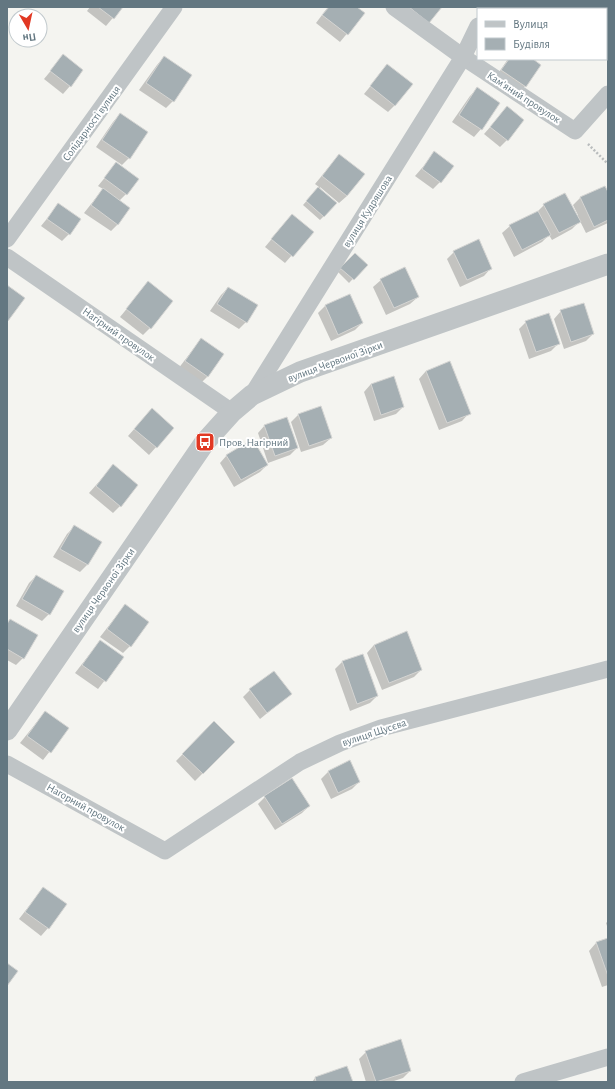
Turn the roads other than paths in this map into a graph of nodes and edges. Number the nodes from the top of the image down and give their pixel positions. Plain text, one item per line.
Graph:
1 (174, 7) edge
2 (394, 7) edge
3 (477, 28) edge
4 (463, 58) junction
5 (608, 94) edge
6 (7, 239) edge
7 (7, 257) edge
8 (608, 264) edge
9 (252, 395) junction
10 (232, 412) junction
11 (608, 669) edge
12 (7, 730) edge
13 (7, 764) edge
14 (165, 851) joint
15 (608, 1057) edge
16 (523, 1082) edge

1 - 6 street, Солідарності вулиця
2 - 4 street, Кам’яний провулок
3 - 4 street, вулиця Кудряшова
4 - 5 street, Кам’яний провулок
4 - 9 street, вулиця Кудряшова
7 - 10 street, Нагірний провулок
8 - 9 street, вулиця Червоної Зірки
9 - 10 street, вулиця Червоної Зірки
10 - 12 street, вулиця Червоної Зірки
11 - 14 street, вулиця Щусєва
13 - 14 street, Нагорний провулок
15 - 16 street

